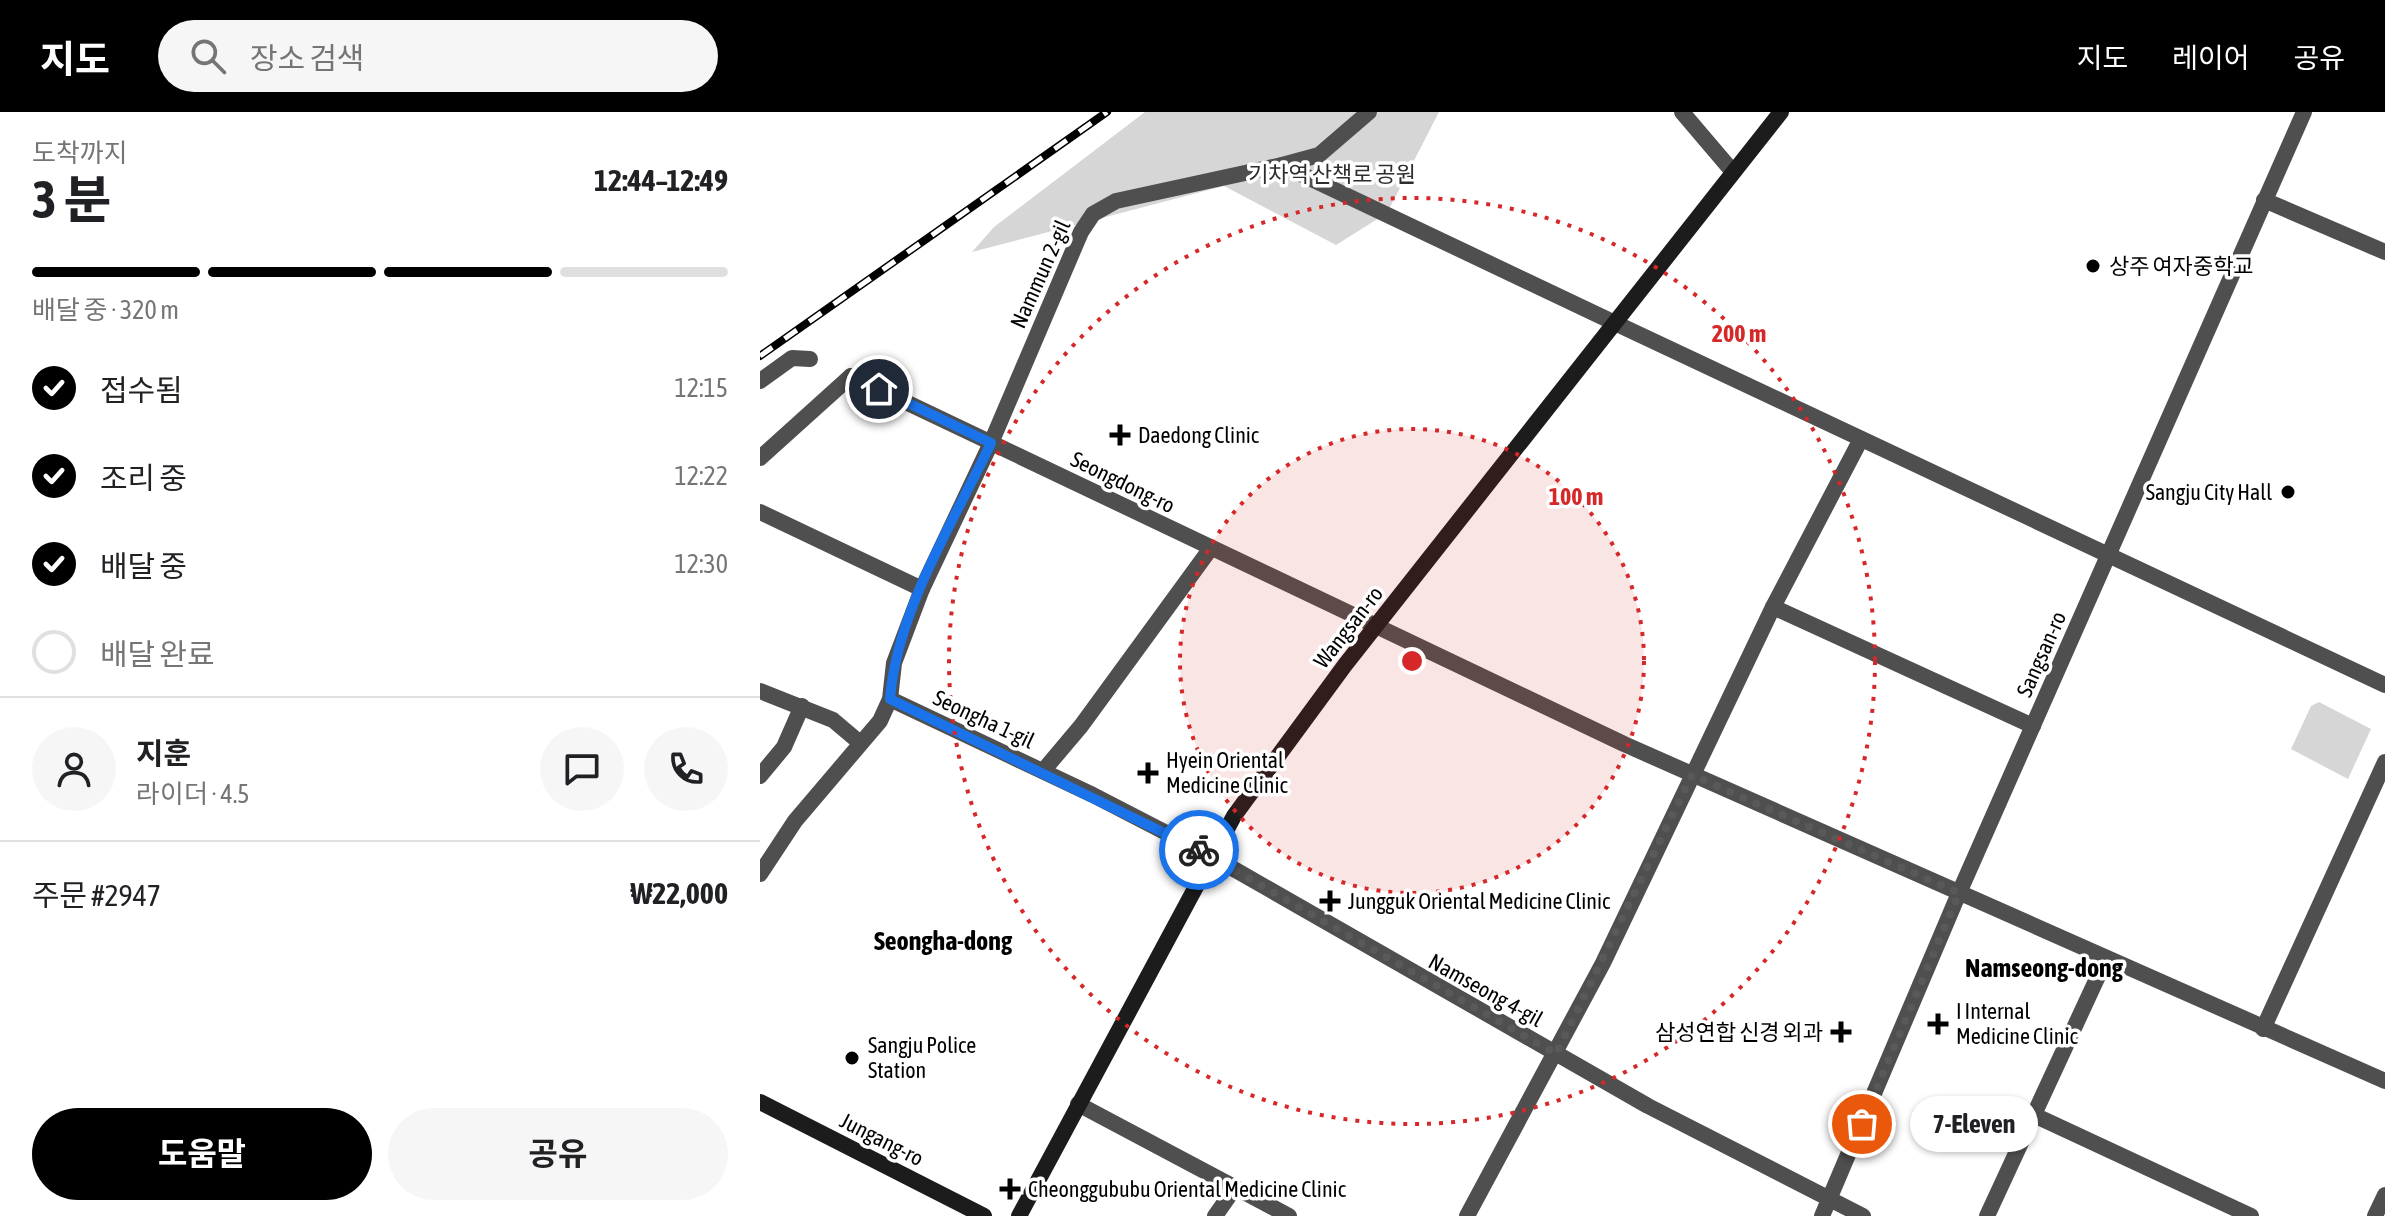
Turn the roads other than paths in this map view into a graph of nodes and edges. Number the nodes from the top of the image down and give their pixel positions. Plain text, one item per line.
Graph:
1 (1369, 112) edge
2 (1682, 112) edge
3 (1781, 112) edge
4 (2304, 112) edge
5 (1319, 155) junction
6 (1282, 165) junction
7 (1733, 172) junction
8 (1317, 182) junction
9 (2264, 200) junction
10 (2385, 252) edge
11 (1617, 324) junction
12 (810, 359) dead end
13 (760, 381) edge
14 (1861, 439) junction
15 (991, 443) junction
16 (760, 458) edge
17 (760, 512) edge
18 (1211, 548) junction
19 (2110, 554) junction
20 (922, 589) junction
21 (1773, 607) junction
22 (1376, 626) junction
23 (2385, 685) edge
24 (760, 691) edge
25 (890, 699) junction
26 (802, 706) junction
27 (2033, 726) junction
28 (859, 742) junction
29 (2385, 762) edge
30 (1043, 771) junction
31 (1692, 775) junction
32 (760, 776) edge
33 (1211, 856) junction
34 (760, 874) edge
35 (1959, 893) junction
36 (2106, 959) junction
37 (2263, 1029) junction
38 (1556, 1054) junction
39 (2385, 1081) edge
40 (760, 1102) edge
41 (1078, 1104) junction
42 (2034, 1115) junction
43 (1234, 1189) junction
44 (2385, 1195) edge
45 (1825, 1208) edge
46 (984, 1216) edge
47 (1019, 1216) edge
48 (1215, 1216) edge
49 (1289, 1216) edge
50 (1467, 1216) edge
51 (1863, 1216) edge
52 (1987, 1216) edge
53 (2251, 1216) edge
54 (2375, 1216) edge

1 - 5 street
2 - 7 street
3 - 7 main road, Wangsan-ro
4 - 9 street, Sangsan-ro
5 - 6 street, Nammun 2-gil
5 - 8 street
6 - 8 street
6 - 15 street, Nammun 2-gil
7 - 11 main road, Wangsan-ro
8 - 11 street
9 - 10 street
9 - 19 street, Sangsan-ro
11 - 14 street
11 - 22 main road, Wangsan-ro
12 - 13 street
14 - 19 street
14 - 21 street
15 - 16 street, Seongdong-ro
15 - 18 street, Seongdong-ro
15 - 20 street, Nammun 2-gil
17 - 20 street
18 - 22 street, Seongdong-ro
18 - 30 street
19 - 23 street
19 - 27 street, Sangsan-ro
20 - 25 street, Nammun 2-gil
21 - 27 street
21 - 31 street
22 - 31 street, Seongdong-ro
22 - 33 main road, Wangsan-ro
24 - 26 street
25 - 28 street
25 - 30 street, Seongha 1-gil
26 - 28 street
26 - 32 street
27 - 35 street, Sangsan-ro
28 - 34 street
29 - 37 street
30 - 33 street, Seongha 1-gil
31 - 35 street, Seongdong-ro
31 - 38 street
33 - 38 street, Namseong 4-gil
33 - 41 main road, Wangsan-ro
35 - 36 street, Seongdong-ro
35 - 45 street, Sangsan-ro
36 - 37 street, Seongdong-ro
36 - 42 street
37 - 39 street, Seongdong-ro
38 - 45 street, Namseong 4-gil
38 - 50 street
40 - 46 main road, Jungang-ro
41 - 43 street
41 - 47 main road, Wangsan-ro
42 - 52 street
42 - 53 street
43 - 48 street
43 - 49 street
44 - 54 street
45 - 51 street, Namseong 4-gil

